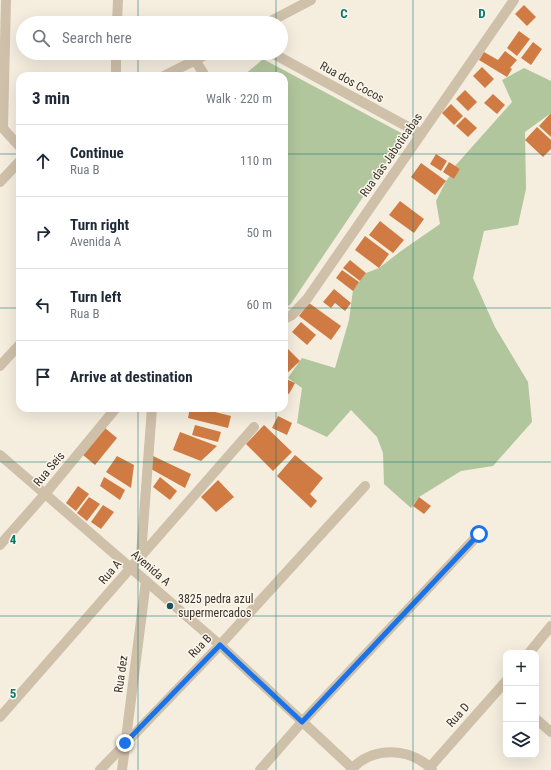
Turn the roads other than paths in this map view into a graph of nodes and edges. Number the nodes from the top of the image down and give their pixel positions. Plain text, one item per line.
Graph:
1 (6, 0) edge
2 (118, 0) edge
3 (311, 0) edge
4 (514, 0) edge
5 (117, 16) edge
6 (280, 16) edge
7 (116, 60) edge
8 (195, 60) joint
9 (285, 60) edge
10 (116, 72) edge
11 (172, 72) edge
12 (202, 72) edge
13 (2, 126) edge
14 (421, 134) junction
15 (16, 142) edge
16 (16, 165) edge
17 (0, 182) edge
18 (288, 317) edge
19 (16, 348) edge
20 (0, 366) edge
21 (113, 412) edge
22 (152, 412) edge
23 (254, 427) dead end
24 (0, 455) edge
25 (365, 486) dead end
26 (45, 494) junction
27 (479, 534) dead end
28 (0, 545) edge
29 (141, 555) junction
30 (131, 568) junction
31 (146, 581) junction
32 (551, 626) edge
33 (220, 645) junction
34 (531, 650) edge
35 (503, 688) edge
36 (0, 717) edge
37 (302, 722) junction
38 (539, 722) edge
39 (551, 732) edge
40 (125, 743) junction
41 (431, 768) edge
42 (352, 769) edge
43 (100, 770) edge
44 (122, 770) edge
45 (260, 770) edge

1 - 13 street
2 - 5 street
3 - 6 street
4 - 14 street, Rua das Jaboticabas
7 - 10 street
8 - 11 street
8 - 12 street
9 - 14 street, Rua dos Cocos
13 - 15 street
14 - 18 street, Rua das Jaboticabas
16 - 17 street
19 - 20 street
21 - 26 street, Rua Seis
22 - 29 street
23 - 29 street, Rua A
24 - 26 street, Avenida A
25 - 33 street, Rua B
26 - 28 street, Rua Seis
26 - 30 street, Avenida A
27 - 37 street
29 - 30 street, Rua A
30 - 31 street, Avenida A
30 - 36 street, Rua A
31 - 33 street, Avenida A
31 - 40 street, Rua dez
32 - 34 street
33 - 37 street, Avenida A
33 - 40 street, Rua B
35 - 41 street, Rua D
37 - 42 street, Avenida A
37 - 45 street
38 - 39 street
40 - 43 street, Rua B
40 - 44 street, Rua dez
41 - 42 street, Rua D

